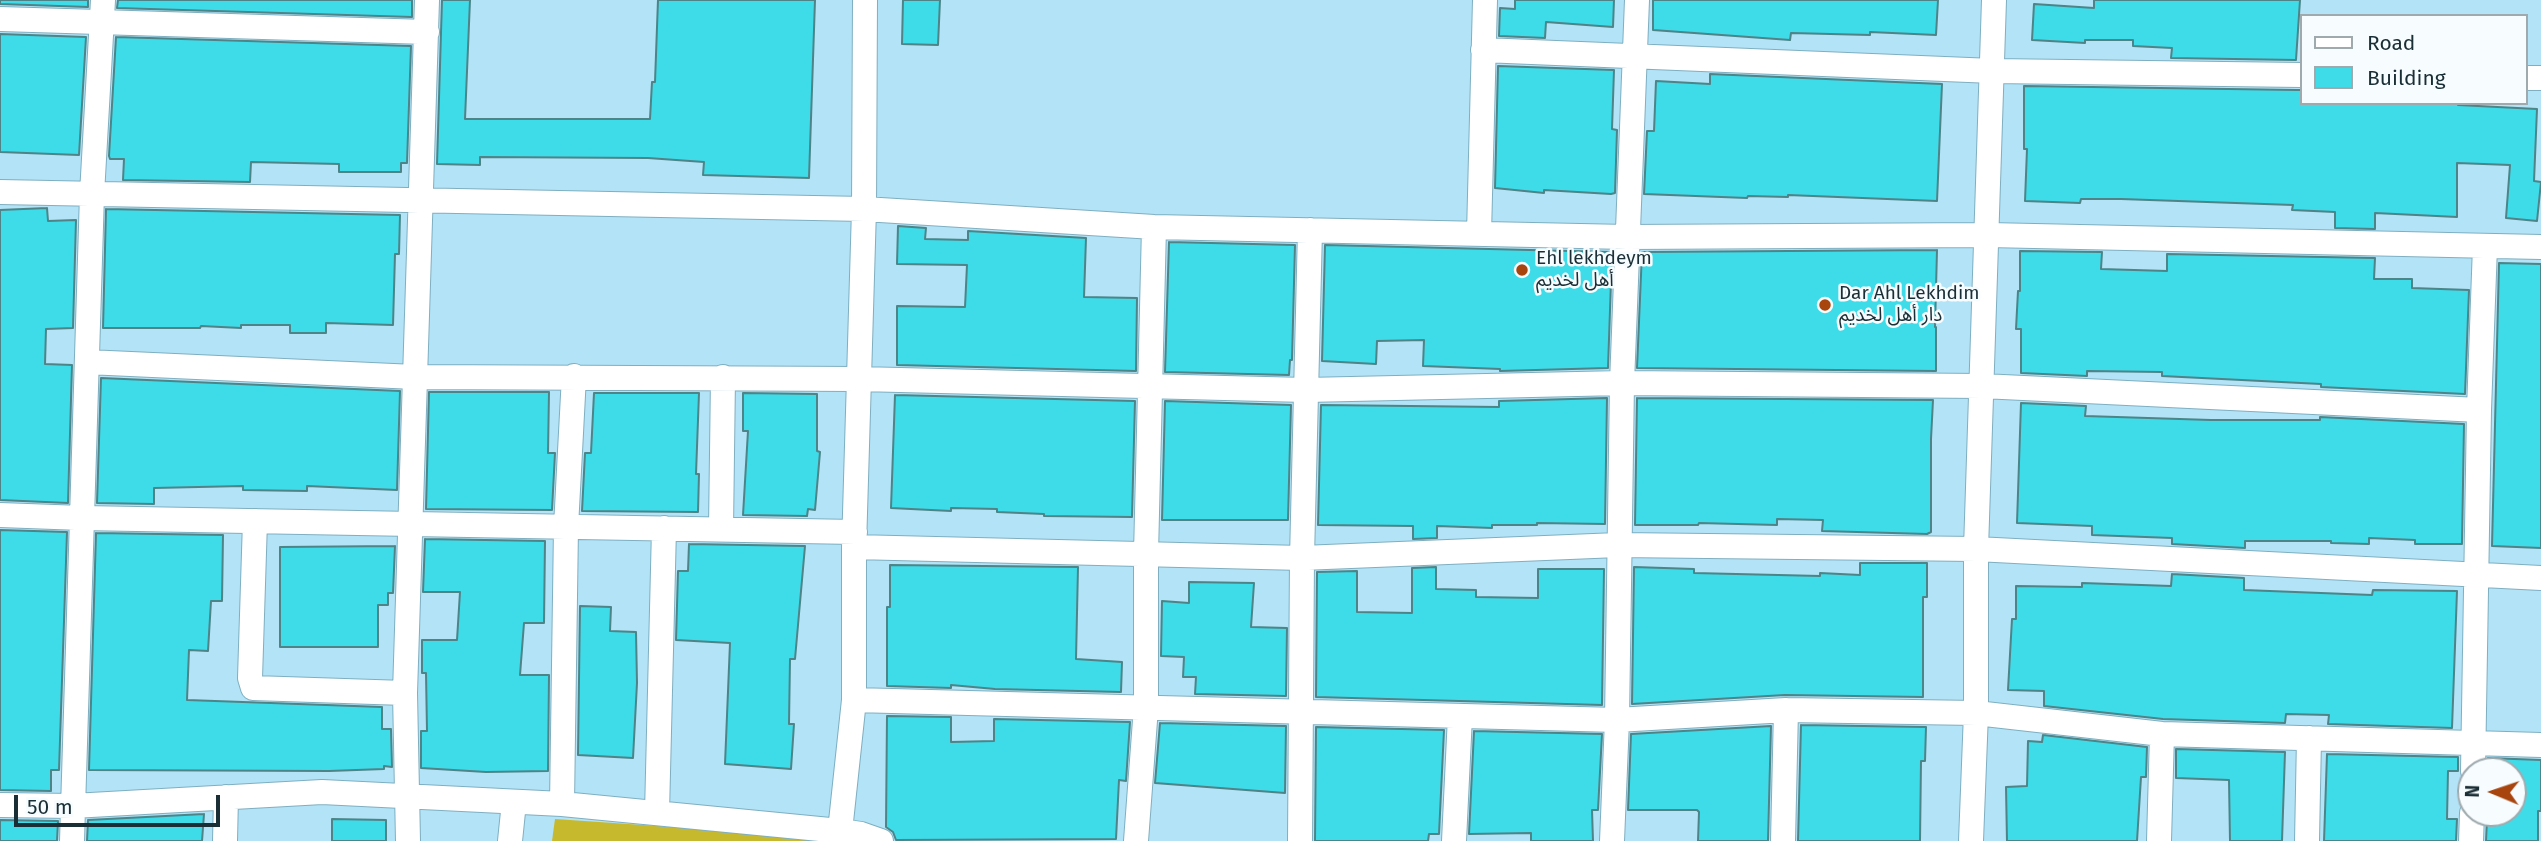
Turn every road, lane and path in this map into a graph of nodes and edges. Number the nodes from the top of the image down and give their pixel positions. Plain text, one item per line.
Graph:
1 (427, 0) edge
2 (865, 0) edge
3 (1485, 0) edge
4 (1637, 0) edge
5 (1994, 0) edge
6 (103, 10) edge
7 (0, 19) edge
8 (427, 32) junction
9 (1483, 50) junction
10 (1633, 56) junction
11 (1993, 71) junction
12 (2300, 75) edge
13 (0, 192) edge
14 (92, 194) junction
15 (421, 201) junction
16 (864, 209) junction
17 (1154, 226) junction
18 (1310, 230) junction
19 (1479, 234) junction
20 (1988, 234) junction
21 (1627, 237) junction
22 (2485, 246) junction
23 (2541, 247) edge
24 (87, 362) junction
25 (573, 376) junction
26 (415, 377) junction
27 (723, 377) junction
28 (859, 379) junction
29 (1622, 383) junction
30 (1150, 386) junction
31 (1982, 386) junction
32 (1306, 390) junction
33 (2479, 410) junction
34 (0, 515) edge
35 (82, 518) junction
36 (255, 521) junction
37 (411, 524) junction
38 (566, 527) junction
39 (664, 528) junction
40 (722, 529) junction
41 (854, 540) junction
42 (1618, 545) junction
43 (1976, 549) junction
44 (1146, 554) junction
45 (1302, 558) junction
46 (2477, 575) junction
47 (2541, 578) edge
48 (405, 693) junction
49 (854, 700) junction
50 (1146, 707) junction
51 (1786, 710) junction
52 (1302, 711) junction
53 (1976, 713) junction
54 (1460, 716) junction
55 (1617, 720) junction
56 (2162, 734) junction
57 (2309, 738) junction
58 (2474, 743) junction
59 (2541, 745) edge
60 (2474, 757) edge
61 (406, 795) junction
62 (226, 797) junction
63 (514, 802) junction
64 (562, 804) junction
65 (0, 805) edge
66 (73, 806) junction
67 (657, 813) junction
68 (840, 831) junction
69 (72, 841) edge
70 (225, 841) edge
71 (408, 841) edge
72 (510, 841) edge
73 (881, 841) edge
74 (1136, 841) edge
75 (1300, 841) edge
76 (1454, 841) edge
77 (1612, 841) edge
78 (1783, 841) edge
79 (1971, 841) edge
80 (2159, 841) edge
81 (2307, 841) edge

1 - 8 street
2 - 16 street
3 - 9 street
4 - 10 street
5 - 11 street
6 - 7 street
6 - 8 street
6 - 14 street
8 - 15 street
9 - 10 street
9 - 19 street
10 - 11 street
10 - 21 street
11 - 12 street
11 - 20 street
13 - 14 street
14 - 15 street
14 - 24 street
15 - 16 street
15 - 26 street
16 - 17 street
16 - 28 street
17 - 18 street
17 - 30 street
18 - 19 street
18 - 32 street
19 - 21 street
20 - 21 street
20 - 22 street
20 - 31 street
21 - 29 street
22 - 23 street
22 - 33 street
24 - 26 street
24 - 35 street
25 - 26 street
25 - 27 street
25 - 38 street
26 - 37 street
27 - 28 street
27 - 40 street
28 - 30 street
28 - 41 street
29 - 31 street
29 - 32 street
29 - 42 street
30 - 32 street
30 - 44 street
31 - 33 street
31 - 43 street
32 - 45 street
33 - 46 street
34 - 35 street
35 - 36 street
35 - 66 street
36 - 37 street
36 - 48 street
37 - 38 street
37 - 48 street
38 - 39 street
38 - 64 street
39 - 40 street
39 - 67 street
40 - 41 street
41 - 44 street
41 - 49 street
42 - 43 street
42 - 45 street
42 - 55 street
43 - 46 street
43 - 53 street
44 - 45 street
44 - 50 street
45 - 52 street
46 - 47 street
46 - 58 street
48 - 61 street
49 - 50 street
49 - 68 street
50 - 52 street
50 - 74 street
51 - 53 street
51 - 55 street
51 - 78 street
52 - 54 street
52 - 75 street
53 - 56 street
53 - 79 street
54 - 55 street
54 - 76 street
55 - 77 street
56 - 57 street
56 - 80 street
57 - 58 street
57 - 81 street
58 - 59 street
58 - 60 street
61 - 62 street
61 - 63 street
61 - 71 street
62 - 66 street
62 - 70 street
63 - 64 street
63 - 72 street
64 - 67 street
65 - 66 street
66 - 69 street
67 - 68 street
68 - 73 street

